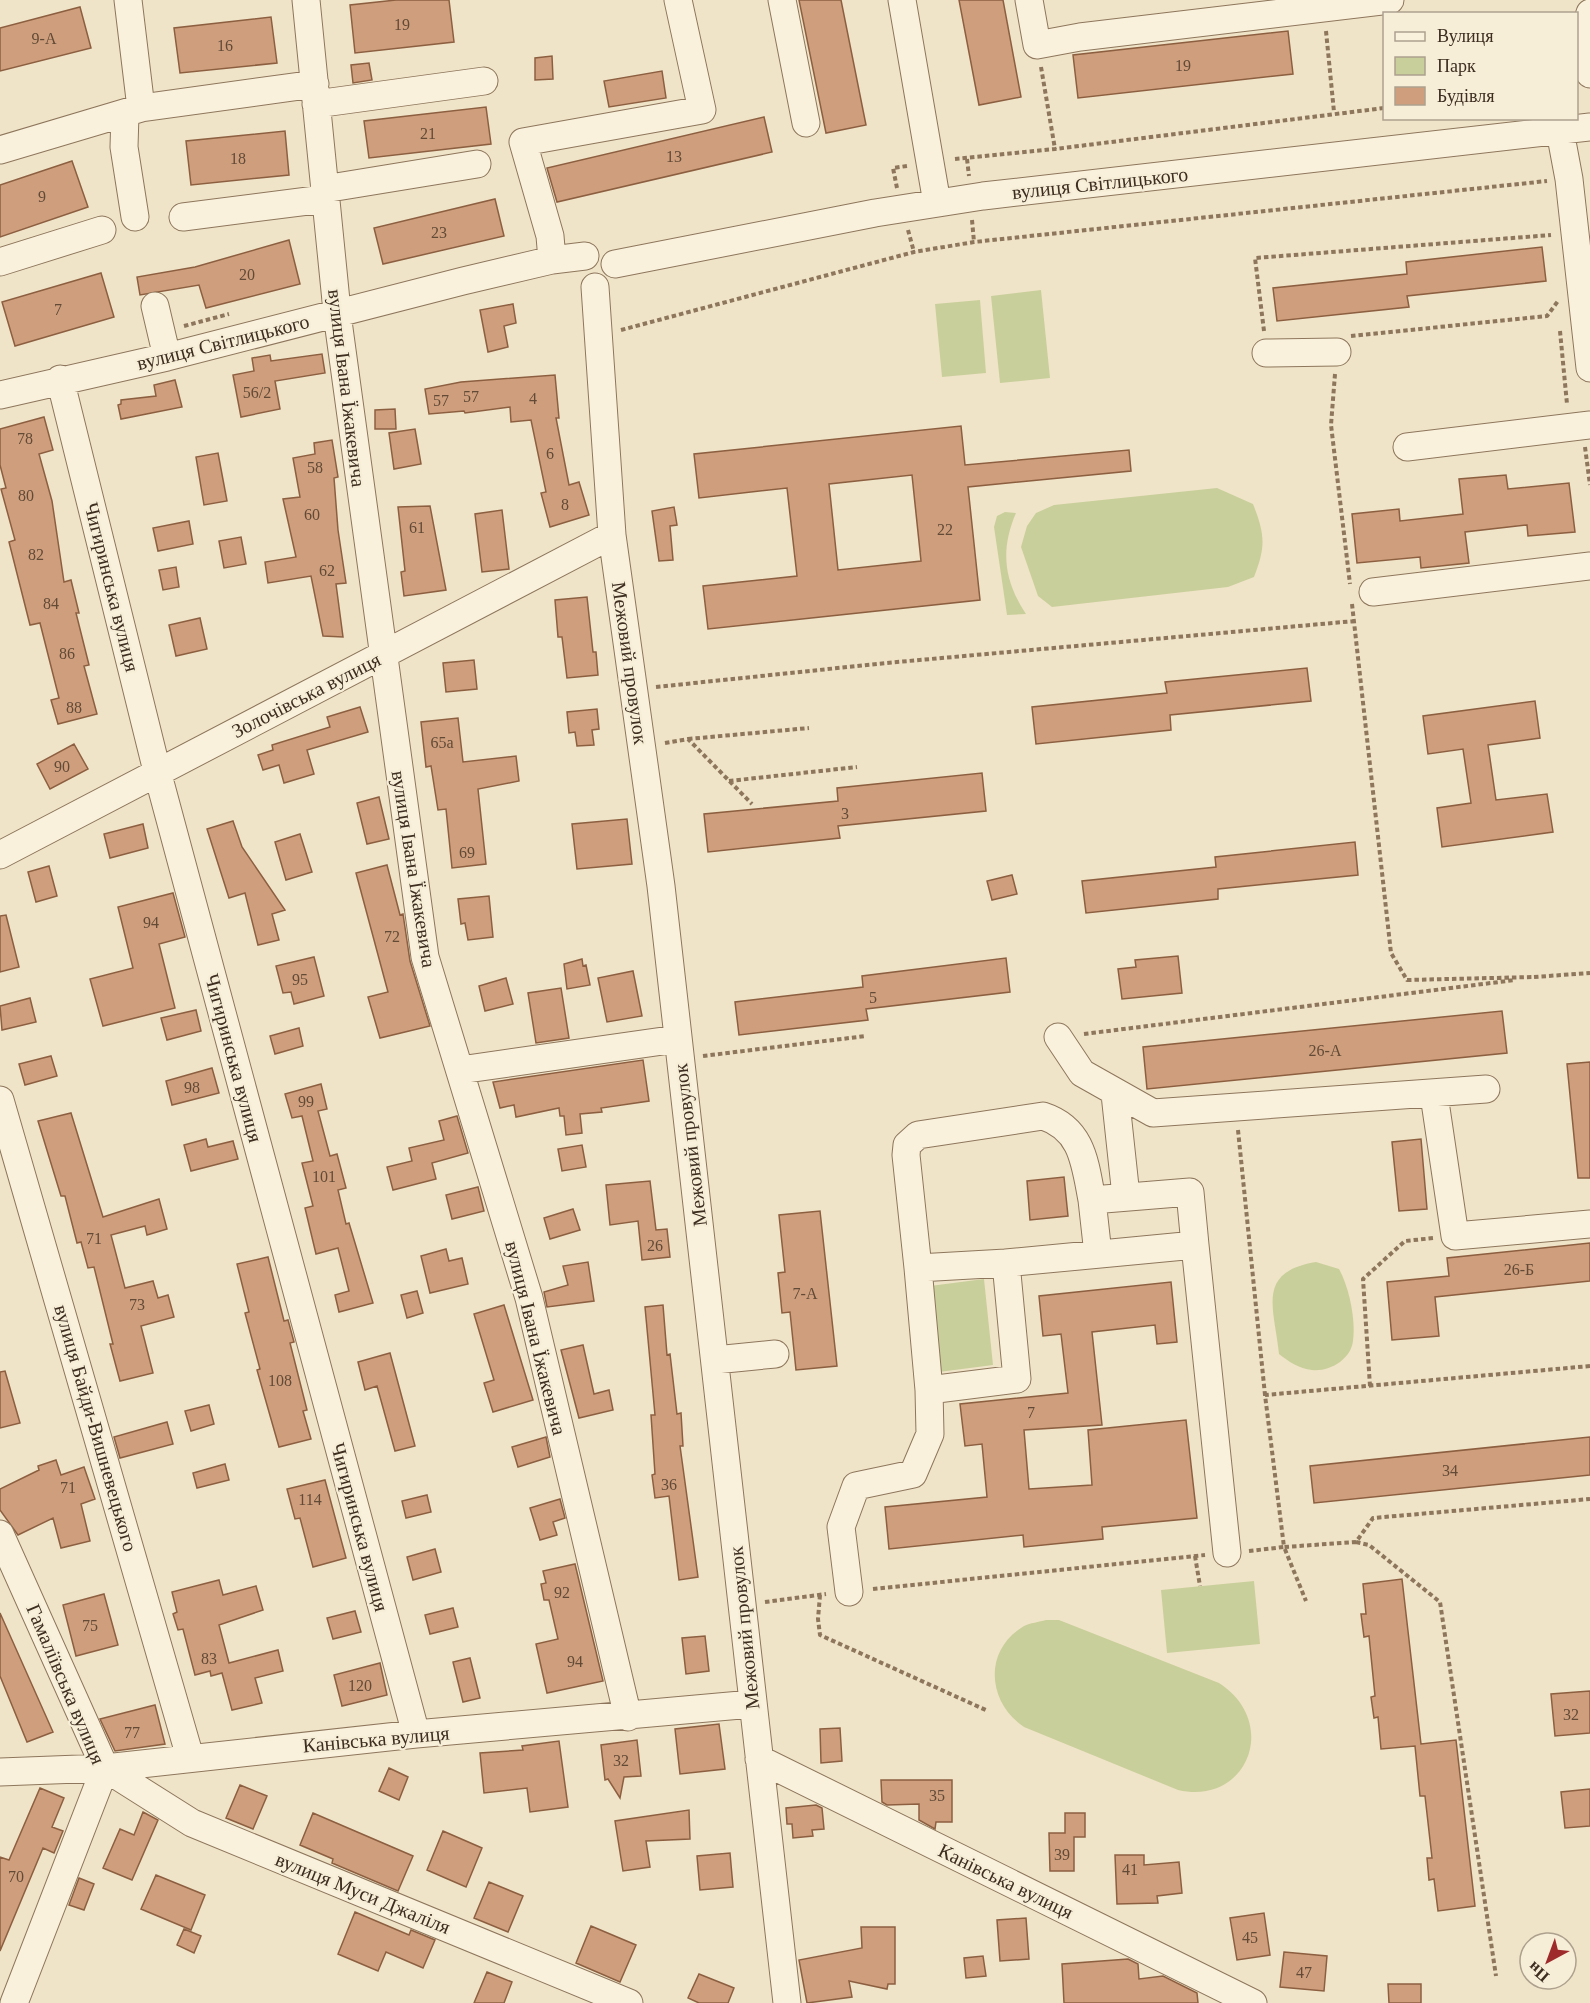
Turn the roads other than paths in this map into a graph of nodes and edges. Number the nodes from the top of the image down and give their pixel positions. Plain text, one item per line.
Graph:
1 (128, 0) edge
2 (306, 0) edge
3 (678, 0) edge
4 (782, 0) edge
5 (902, 0) edge
6 (1029, 0) edge
7 (1390, 0) edge
8 (1254, 8) edge
9 (1590, 13) edge
10 (1590, 74) edge
11 (484, 81) dead end
12 (315, 94) junction
13 (133, 111) junction
14 (806, 123) dead end
15 (1590, 127) edge
16 (1560, 130) junction
17 (0, 150) edge
18 (477, 164) dead end
19 (324, 194) junction
20 (937, 203) junction
21 (135, 217) dead end
22 (183, 217) dead end
23 (102, 230) dead end
24 (585, 256) junction
25 (552, 260) junction
26 (0, 262) edge
27 (615, 264) junction
28 (595, 287) junction
29 (155, 306) dead end
30 (337, 314) junction
31 (1338, 345) road end
32 (1266, 353) road end
33 (167, 357) junction
34 (1590, 368) edge
35 (60, 379) junction
36 (0, 395) edge
37 (1587, 431) edge
38 (1407, 447) dead end
39 (612, 535) junction
40 (1590, 566) edge
41 (1359, 595) road end
42 (383, 656) junction
43 (158, 771) junction
44 (0, 855) edge
45 (1058, 1037) road end
46 (685, 1048) junction
47 (460, 1070) junction
48 (1486, 1089) dead end
49 (1115, 1094) junction
50 (1434, 1095) junction
51 (0, 1100) edge
52 (10, 1167) edge
53 (1126, 1197) junction
54 (1092, 1200) junction
55 (1590, 1224) edge
56 (1196, 1245) junction
57 (1098, 1254) junction
58 (1006, 1263) junction
59 (918, 1268) junction
60 (775, 1354) dead end
61 (715, 1360) junction
62 (929, 1390) junction
63 (0, 1534) edge
64 (1227, 1553) road end
65 (849, 1592) road end
66 (752, 1704) junction
67 (628, 1717) junction
68 (416, 1734) junction
69 (190, 1757) junction
70 (759, 1759) junction
71 (105, 1768) junction
72 (0, 1772) edge
73 (23, 2000) edge
74 (629, 2003) edge
75 (787, 2003) edge
76 (1253, 2003) edge

1 - 13 street
2 - 12 street, вулиця Івана Їжакевича
3 - 25 street
4 - 14 street
5 - 20 street
6 - 8 street
7 - 8 street
9 - 10 street
11 - 12 street
12 - 13 street
12 - 19 street, вулиця Івана Їжакевича
13 - 17 street
13 - 21 street
15 - 16 street, вулиця Світлицького
16 - 20 street, вулиця Світлицького
16 - 34 street
18 - 19 street
19 - 22 street
19 - 30 street, вулиця Івана Їжакевича
20 - 27 street, вулиця Світлицького
23 - 26 street
24 - 25 street, вулиця Світлицького
24 - 27 street
24 - 28 street
25 - 30 street, вулиця Світлицького
27 - 28 street
28 - 39 street, Межовий провулок
29 - 33 street
30 - 33 street, вулиця Світлицького
30 - 42 street, вулиця Івана Їжакевича
31 - 32 street
33 - 35 street, вулиця Світлицького
35 - 36 street, вулиця Світлицького
35 - 43 street, Чигиринська вулиця
37 - 38 street
39 - 42 street, Золочівська вулиця
39 - 46 street, Межовий провулок
40 - 41 street
42 - 43 street, Золочівська вулиця
42 - 47 street, вулиця Івана Їжакевича
43 - 44 street, Золочівська вулиця
43 - 68 street, Чигиринська вулиця
45 - 49 street
46 - 47 street
46 - 61 street, Межовий провулок
47 - 67 street, вулиця Івана Їжакевича
48 - 50 street
49 - 50 street
49 - 53 street
50 - 55 street
51 - 52 street, вулиця Байди-Вишневецького
52 - 69 street, вулиця Байди-Вишневецького
53 - 54 street
53 - 56 street
54 - 57 street
54 - 59 street
56 - 57 street
56 - 64 street
57 - 58 street
58 - 59 street
58 - 62 street
59 - 62 street
60 - 61 street
61 - 66 street, Межовий провулок
62 - 65 street
63 - 71 street, Гамаліївська вулиця
66 - 67 street, Канівська вулиця
66 - 70 street, Межовий провулок
67 - 68 street, Канівська вулиця
68 - 69 street, Канівська вулиця
69 - 71 street, Канівська вулиця
70 - 75 street, Межовий провулок
70 - 76 street, Канівська вулиця
71 - 72 street, Канівська вулиця
71 - 73 street, Гамаліївська вулиця
71 - 74 street, вулиця Муси Джаліля

